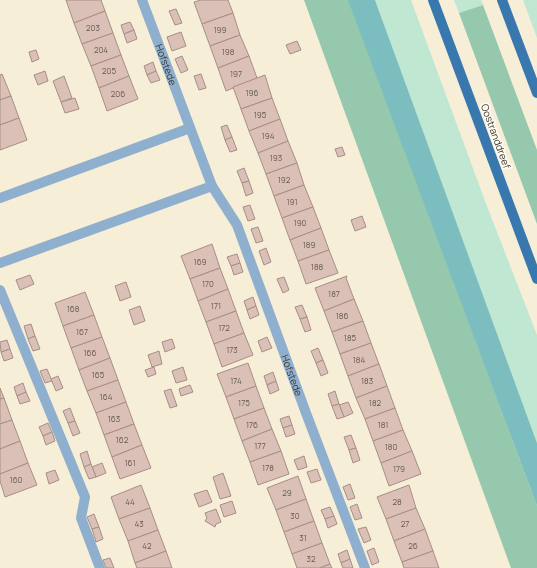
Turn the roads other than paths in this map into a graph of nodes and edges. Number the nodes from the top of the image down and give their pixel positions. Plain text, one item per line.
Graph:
1 (142, 0) edge
2 (433, 0) edge
3 (502, 0) edge
4 (537, 93) edge
5 (190, 128) junction
6 (212, 186) junction
7 (0, 198) edge
8 (0, 263) edge
9 (537, 280) edge
10 (0, 290) edge
11 (100, 568) edge
12 (365, 568) edge

1 - 5 street, Hofstede
2 - 9 main road, Oostranddreef
3 - 4 main road
5 - 6 street, Hofstede
5 - 7 street
6 - 8 street
6 - 12 street, Hofstede
10 - 11 street

